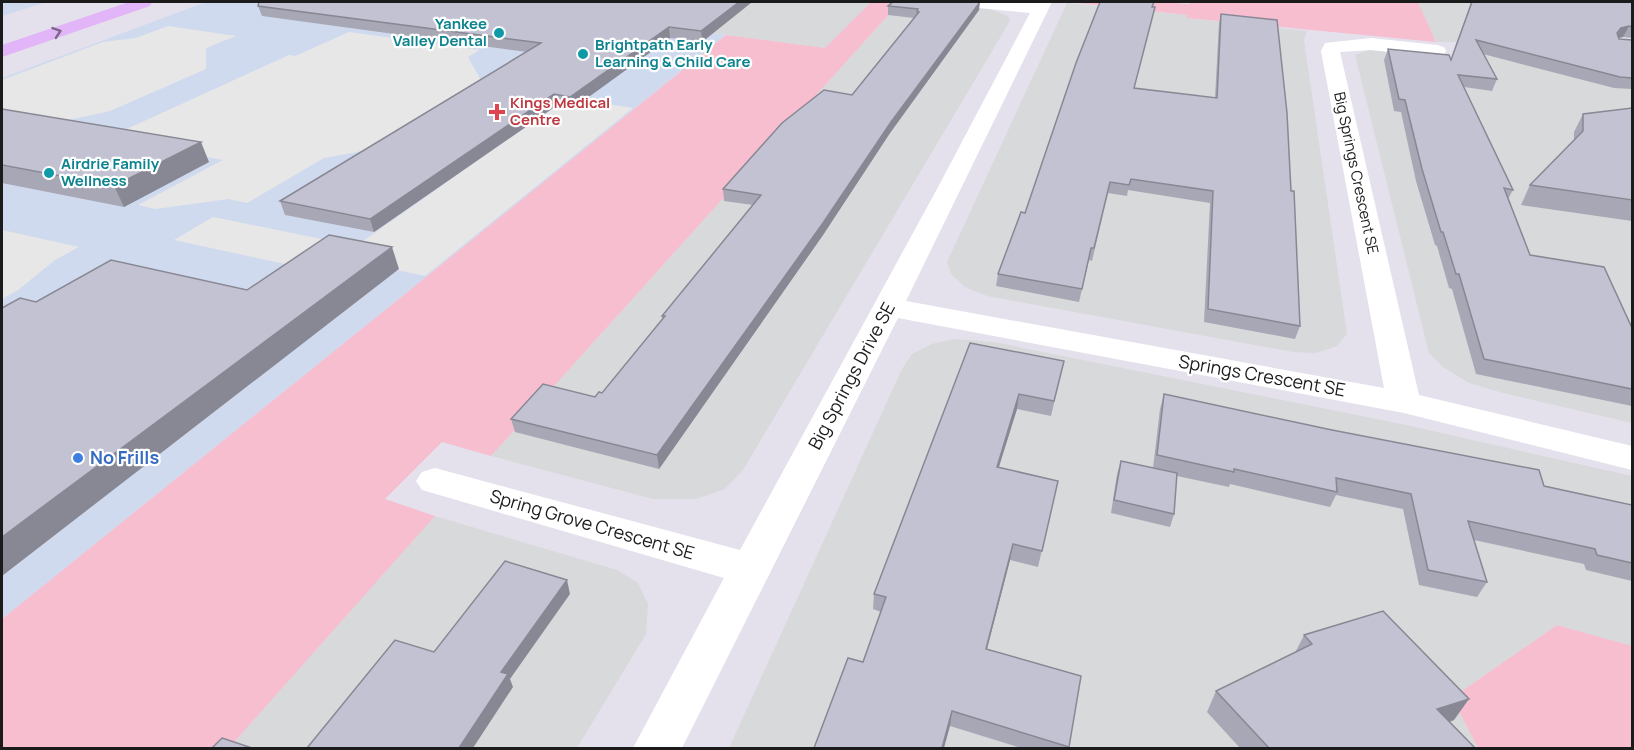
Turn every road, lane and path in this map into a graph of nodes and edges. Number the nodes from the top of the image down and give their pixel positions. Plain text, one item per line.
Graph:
1 (144, 2) edge
2 (968, 2) edge
3 (1043, 5) edge
4 (2, 51) edge
5 (1437, 51) edge
6 (889, 307) junction
7 (1404, 402) junction
8 (1632, 458) edge
9 (435, 481) dead end
10 (749, 569) junction
11 (657, 748) edge

4 -> 1 main road
2 - 3 street
3 - 6 street, Big Springs Drive SE
5 - 7 street, Big Springs Crescent SE
6 - 7 street, Springs Crescent SE
6 - 10 street, Big Springs Drive SE
7 - 8 street, Springs Crescent SE
9 - 10 street, Spring Grove Crescent SE
10 - 11 street, Big Springs Drive SE

